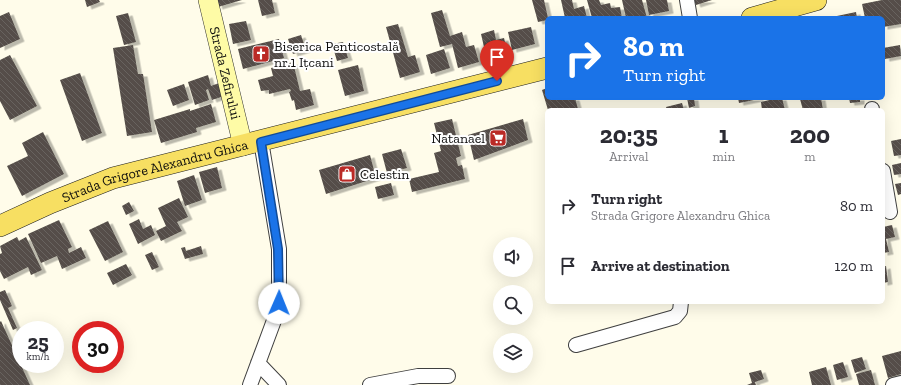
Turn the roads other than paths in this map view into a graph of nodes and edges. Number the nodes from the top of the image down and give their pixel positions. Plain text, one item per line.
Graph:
1 (208, 0) edge
2 (687, 0) edge
3 (816, 0) edge
4 (690, 16) edge
5 (759, 16) edge
6 (545, 69) edge
7 (252, 144) junction
8 (885, 181) edge
9 (891, 211) edge
10 (0, 226) edge
11 (681, 304) edge
12 (576, 345) dead end
13 (258, 363) junction
14 (448, 376) dead end
15 (901, 383) edge
16 (250, 385) edge
17 (279, 385) edge
18 (370, 385) edge
19 (893, 385) edge

1 - 7 main road, Strada Zefirului
2 - 4 street
3 - 5 main road
6 - 7 main road, Strada Grigore Alexandru Ghica
7 - 10 main road, Strada Grigore Alexandru Ghica
7 - 13 street
8 - 9 street
11 - 12 street
13 - 16 street
13 - 17 street
14 - 18 street
15 - 19 street

